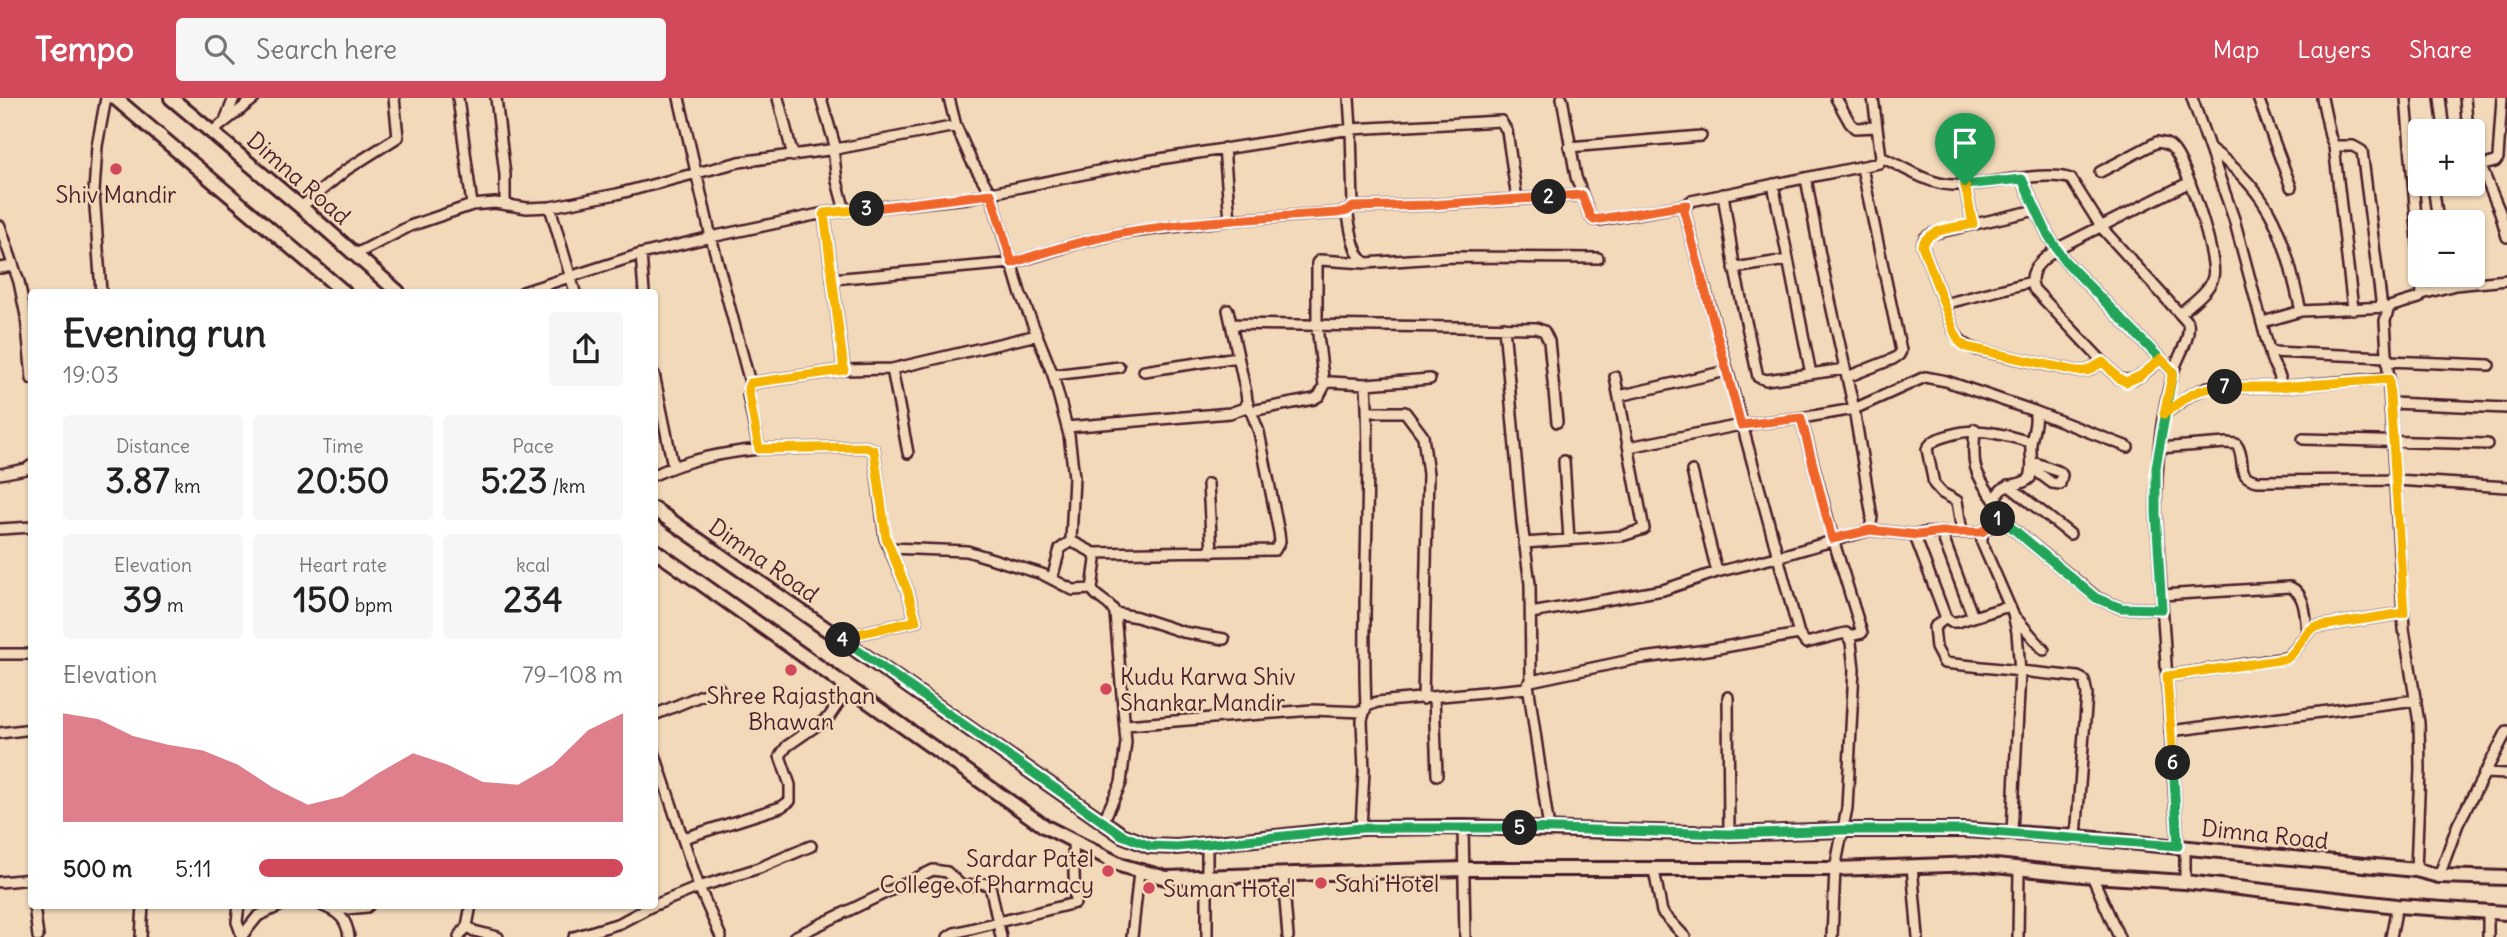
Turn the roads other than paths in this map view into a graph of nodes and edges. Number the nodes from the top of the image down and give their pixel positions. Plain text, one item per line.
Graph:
1 (106, 98) edge
2 (115, 98) edge
3 (171, 98) edge
4 (234, 98) edge
5 (255, 98) edge
6 (394, 98) edge
7 (458, 98) edge
8 (496, 98) edge
9 (679, 98) edge
10 (778, 98) edge
11 (821, 98) edge
12 (949, 98) edge
13 (1349, 98) edge
14 (1562, 98) edge
15 (1836, 98) edge
16 (1873, 98) edge
17 (2192, 98) edge
18 (2258, 98) edge
19 (2322, 98) edge
20 (2406, 98) edge
21 (2440, 98) edge
22 (2465, 98) edge
23 (2501, 98) edge
24 (183, 103) edge
25 (2410, 119) edge
26 (2443, 119) edge
27 (2467, 119) edge
28 (225, 120) junction
29 (956, 126) junction
30 (1877, 127) junction
31 (1351, 129) junction
32 (212, 132) junction
33 (1701, 136) dead end
34 (2334, 146) junction
35 (1224, 148) junction
36 (1569, 148) junction
37 (834, 149) junction
38 (2210, 149) junction
39 (793, 156) junction
40 (1881, 157) junction
41 (2485, 165) edge
42 (1862, 168) junction
43 (697, 172) junction
44 (2101, 172) dead end
45 (1806, 178) junction
46 (2485, 178) edge
47 (2022, 179) junction
48 (2190, 183) junction
49 (1773, 184) junction
50 (1965, 185) junction
51 (2291, 187) dead end
52 (991, 194) junction
53 (1723, 194) junction
54 (1582, 195) junction
55 (1517, 199) junction
56 (505, 204) junction
57 (472, 205) junction
58 (1686, 205) junction
59 (301, 207) junction
60 (551, 207) junction
61 (1350, 209) junction
62 (2036, 209) junction
63 (845, 211) junction
64 (824, 213) junction
65 (1230, 220) junction
66 (1973, 224) junction
67 (0, 226) edge
68 (2102, 228) junction
69 (711, 237) junction
70 (2507, 237) edge
71 (2056, 249) junction
72 (641, 254) junction
73 (354, 255) junction
74 (1598, 258) dead end
75 (1788, 260) junction
76 (1012, 263) junction
77 (1366, 263) junction
78 (13, 266) junction
79 (0, 268) edge
80 (1734, 268) junction
81 (570, 276) junction
82 (832, 279) junction
83 (2507, 280) edge
84 (2031, 282) junction
85 (2485, 283) edge
86 (2422, 287) edge
87 (2446, 287) edge
88 (101, 289) edge
89 (340, 289) edge
90 (394, 289) edge
91 (532, 289) edge
92 (574, 289) edge
93 (644, 289) edge
94 (2422, 294) junction
95 (1944, 304) junction
96 (2385, 307) junction
97 (2353, 309) junction
98 (1228, 310) dead end
99 (2301, 311) junction
100 (2181, 313) junction
101 (2263, 322) junction
102 (1231, 324) junction
103 (1317, 324) junction
104 (1504, 327) junction
105 (1037, 335) junction
106 (28, 337) edge
107 (2270, 352) junction
108 (1238, 357) junction
109 (2161, 359) junction
110 (2387, 359) junction
111 (2103, 362) junction
112 (2489, 365) dead end
113 (1119, 367) dead end
114 (892, 369) junction
115 (844, 370) junction
116 (1144, 371) dead end
117 (1726, 371) junction
118 (2173, 372) junction
119 (1846, 373) junction
120 (1811, 374) junction
121 (1053, 375) junction
122 (1615, 377) dead end
123 (1430, 379) dead end
124 (2389, 379) junction
125 (750, 383) junction
126 (1366, 384) junction
127 (1324, 386) junction
128 (2278, 387) junction
129 (658, 393) edge
130 (1619, 396) junction
131 (2390, 403) junction
132 (1249, 406) junction
133 (2507, 408) edge
134 (1854, 409) junction
135 (2034, 411) junction
136 (1368, 412) junction
137 (2164, 414) junction
138 (1801, 418) junction
139 (1558, 422) dead end
140 (1741, 425) junction
141 (1066, 426) junction
142 (1975, 429) junction
143 (2303, 439) dead end
144 (2031, 442) junction
145 (2393, 442) junction
146 (2487, 443) dead end
147 (1629, 447) junction
148 (2128, 447) dead end
149 (2159, 448) junction
150 (759, 449) junction
151 (908, 453) dead end
152 (1564, 461) dead end
153 (673, 466) junction
154 (28, 468) edge
155 (1692, 471) dead end
156 (658, 473) edge
157 (0, 474) edge
158 (2396, 480) junction
159 (1208, 484) dead end
160 (2008, 485) junction
161 (2507, 487) edge
162 (1995, 502) junction
163 (658, 512) edge
164 (1999, 517) junction
165 (28, 527) edge
166 (0, 529) edge
167 (1870, 530) junction
168 (1941, 532) junction
169 (1962, 532) junction
170 (1982, 532) junction
171 (2070, 534) dead end
172 (1918, 535) junction
173 (1832, 539) junction
174 (1569, 540) junction
175 (1071, 541) junction
176 (1524, 543) junction
177 (889, 548) junction
178 (1212, 552) junction
179 (658, 553) edge
180 (1094, 553) junction
181 (1777, 557) junction
182 (1717, 572) junction
183 (1052, 579) junction
184 (1092, 589) junction
185 (2162, 595) junction
186 (2162, 609) junction
187 (2011, 610) junction
188 (1115, 613) junction
189 (1531, 613) junction
190 (2404, 613) junction
191 (1973, 617) junction
192 (1946, 618) junction
193 (2307, 631) junction
194 (1799, 634) junction
195 (1849, 636) junction
196 (839, 638) junction
197 (1224, 639) dead end
198 (2044, 650) dead end
199 (0, 654) edge
200 (28, 654) edge
201 (2020, 672) junction
202 (2167, 676) junction
203 (1529, 685) junction
204 (849, 687) junction
205 (719, 688) dead end
206 (1728, 697) dead end
207 (1434, 698) junction
208 (1423, 699) junction
209 (2416, 700) junction
210 (1364, 709) junction
211 (658, 713) edge
212 (1126, 725) junction
213 (28, 730) edge
214 (2170, 731) junction
215 (0, 733) edge
216 (2506, 733) edge
217 (658, 770) edge
218 (2484, 773) junction
219 (2507, 774) edge
220 (1437, 775) dead end
221 (1103, 822) junction
222 (1463, 827) junction
223 (1362, 828) junction
224 (1549, 828) junction
225 (1843, 830) junction
226 (2012, 832) junction
227 (1729, 834) junction
228 (2076, 837) junction
229 (684, 838) junction
230 (1073, 841) junction
231 (1208, 844) junction
232 (811, 846) dead end
233 (2182, 846) junction
234 (1912, 866) junction
235 (1464, 869) junction
236 (1835, 869) junction
237 (1654, 870) junction
238 (2019, 870) junction
239 (2416, 870) junction
240 (1139, 872) junction
241 (1283, 875) junction
242 (1208, 876) junction
243 (2092, 876) junction
244 (2439, 876) junction
245 (2507, 878) edge
246 (28, 879) edge
247 (0, 882) edge
248 (2185, 882) junction
249 (699, 887) junction
250 (658, 904) edge
251 (2397, 906) junction
252 (34, 909) edge
253 (143, 909) edge
254 (239, 909) edge
255 (273, 909) edge
256 (336, 909) edge
257 (470, 909) edge
258 (646, 909) edge
259 (2488, 911) junction
260 (2507, 913) edge
261 (999, 921) junction
262 (467, 926) junction
263 (241, 936) edge
264 (38, 937) edge
265 (141, 937) edge
266 (349, 937) edge
267 (458, 937) edge
268 (498, 937) edge
269 (574, 937) edge
270 (722, 937) edge
271 (794, 937) edge
272 (948, 937) edge
273 (1001, 937) edge
274 (1132, 937) edge
275 (1207, 937) edge
276 (1288, 937) edge
277 (1465, 937) edge
278 (1685, 937) edge
279 (1832, 937) edge
280 (1918, 937) edge
281 (2018, 937) edge
282 (2119, 937) edge
283 (2391, 937) edge
284 (2488, 937) edge

1 - 88 street
2 - 89 street
3 - 24 street, Dimna Road
4 - 28 street
5 - 28 street
6 - 59 street
7 - 57 street
8 - 56 street
9 - 43 street
10 - 39 street
11 - 37 street
12 - 29 street
13 - 31 street
14 - 36 street
15 - 30 street
16 - 30 street
17 - 38 street
18 - 51 street
19 - 34 street
20 - 25 street
21 - 26 street
22 - 27 street
23 - 41 street
24 - 32 street, Dimna Road
28 - 32 street
29 - 37 street
29 - 52 street
30 - 40 street
31 - 35 street
31 - 55 street
31 - 61 street
32 - 59 street, Dimna Road
33 - 36 street
34 - 96 street
34 - 97 street
35 - 52 street
35 - 65 street
36 - 54 street
37 - 39 street
37 - 63 street
38 - 99 street
38 - 101 street
39 - 43 street
40 - 42 street
40 - 50 street
42 - 45 street
42 - 119 street
43 - 60 street
43 - 69 street
44 - 48 street
45 - 49 street
45 - 119 street
46 - 70 street
47 - 50 street
47 - 62 street
47 - 68 street
48 - 68 street
48 - 100 street
49 - 53 street
49 - 75 street
50 - 66 street
52 - 63 street
52 - 76 street
53 - 58 street
53 - 80 street
54 - 55 street
54 - 58 street
55 - 61 street
56 - 57 street
56 - 60 street
57 - 73 street
58 - 117 street
59 - 73 street, Dimna Road
60 - 81 street
61 - 65 street
61 - 77 street
62 - 66 street
62 - 71 street
63 - 64 street
64 - 69 street
64 - 82 street
65 - 76 street
66 - 95 street
67 - 78 street
68 - 71 street
68 - 100 street
69 - 72 street
69 - 125 street
71 - 84 street
71 - 109 street
72 - 81 street
72 - 93 street
73 - 90 street, Dimna Road
74 - 77 street
75 - 80 street
75 - 120 street
76 - 82 street
76 - 105 street
77 - 103 street
78 - 79 street
78 - 106 street
80 - 120 street
81 - 91 street
81 - 92 street
82 - 115 street
83 - 85 street
84 - 95 street
84 - 111 street
86 - 94 street
87 - 94 street
94 - 96 street
95 - 111 street
96 - 97 street
96 - 110 street
97 - 99 street
98 - 102 street
99 - 101 street
100 - 118 street
101 - 107 street
102 - 103 street
102 - 108 street
103 - 104 street
103 - 127 street
104 - 139 street
104 - 176 street
105 - 114 street
105 - 121 street
107 - 110 street
107 - 128 street
108 - 116 street
108 - 132 street
109 - 111 street
109 - 118 street
110 - 112 street
110 - 124 street
113 - 121 street
114 - 115 street
114 - 151 street
115 - 125 street
117 - 130 street
117 - 140 street
118 - 137 street
119 - 120 street
119 - 134 street
121 - 141 street
122 - 130 street
123 - 126 street
124 - 128 street
124 - 131 street
125 - 150 street
126 - 127 street
126 - 136 street
127 - 132 street
128 - 137 street
129 - 153 street
130 - 147 street
131 - 133 street
131 - 145 street
132 - 141 street
132 - 178 street
134 - 135 street
134 - 138 street
134 - 167 street
135 - 144 street
135 - 148 street
136 - 208 street
136 - 210 street
137 - 149 street
138 - 140 street
138 - 173 street
140 - 147 street
140 - 181 street
141 - 175 street
142 - 144 street
142 - 162 street
142 - 169 street
143 - 145 street
144 - 160 street
145 - 146 street
145 - 158 street
147 - 174 street
149 - 158 street
149 - 185 street
150 - 153 street
150 - 177 street
152 - 174 street
153 - 156 street
154 - 157 street
155 - 182 street
158 - 161 street
158 - 190 street
159 - 178 street
160 - 162 street
160 - 171 street
162 - 164 street
163 - 196 street, Dimna Road
164 - 170 street
164 - 186 street
165 - 166 street
167 - 172 street
167 - 173 street
168 - 169 street
168 - 172 street
168 - 191 street
169 - 170 street
170 - 187 street
172 - 192 street
173 - 181 street
173 - 195 street
174 - 176 street
175 - 180 street
175 - 183 street
176 - 189 street
177 - 183 street
177 - 196 street
178 - 180 street
179 - 204 street
180 - 184 street
181 - 182 street
181 - 194 street
182 - 189 street
183 - 184 street
184 - 188 street
185 - 186 street
185 - 193 street
186 - 202 street
187 - 191 street
187 - 198 street
187 - 201 street
188 - 197 street
188 - 212 street
189 - 203 street
190 - 193 street
190 - 209 street
191 - 192 street
192 - 201 street
193 - 202 street
194 - 195 street
194 - 203 street
195 - 225 street
196 - 221 street, Dimna Road
199 - 200 street
201 - 226 street
201 - 228 street
202 - 214 street
203 - 207 street
203 - 224 street
204 - 229 street
204 - 230 street
205 - 211 street
206 - 227 street
207 - 208 street
207 - 220 street
208 - 210 street
209 - 214 street
209 - 239 street
210 - 212 street
210 - 223 street
212 - 221 street
213 - 215 street
214 - 233 street
216 - 218 street
217 - 229 street
218 - 219 street
218 - 244 street
221 - 231 street, Dimna Road
222 - 223 street, Dimna Road
222 - 224 street, Dimna Road
222 - 235 street
223 - 231 street, Dimna Road
224 - 227 street, Dimna Road
225 - 226 street, Dimna Road
225 - 227 street, Dimna Road
225 - 236 street
226 - 228 street, Dimna Road
228 - 233 street, Dimna Road
229 - 249 street
230 - 240 street
230 - 261 street
231 - 242 street
232 - 249 street
233 - 239 street, Dimna Road
233 - 248 street
234 - 236 street
234 - 238 street
234 - 280 street
235 - 237 street
235 - 241 street
235 - 277 street
236 - 237 street
236 - 279 street
237 - 278 street
238 - 243 street
238 - 281 street
239 - 244 street, Dimna Road
240 - 242 street
240 - 274 street
241 - 242 street
241 - 276 street
242 - 275 street
243 - 248 street
243 - 282 street
244 - 245 street, Dimna Road
246 - 247 street
248 - 251 street
249 - 250 street
249 - 270 street
251 - 259 street
251 - 283 street
252 - 264 street
253 - 265 street
254 - 263 street
255 - 263 street
256 - 266 street
257 - 262 street
258 - 269 street
259 - 260 street
259 - 284 street
261 - 271 street
261 - 272 street
261 - 273 street
262 - 267 street
262 - 268 street

